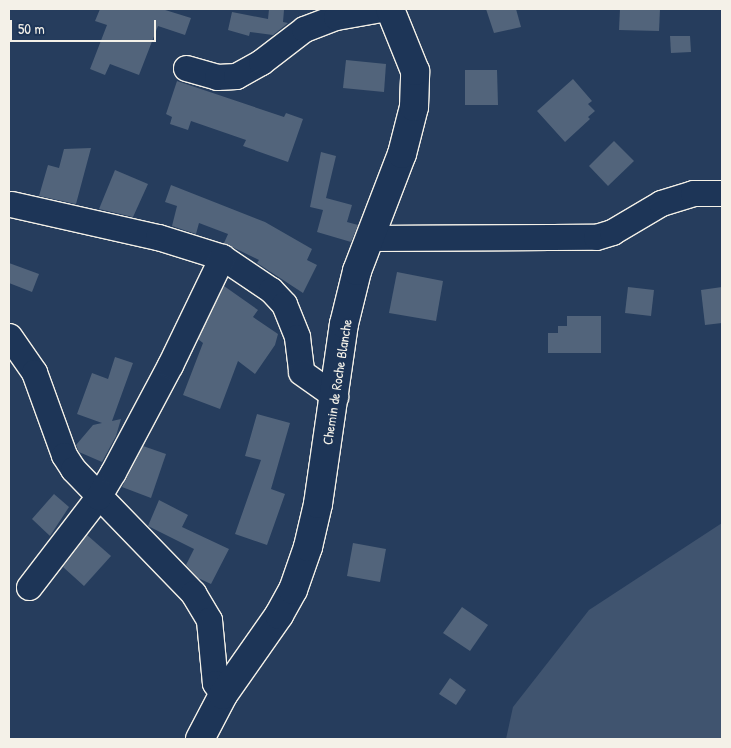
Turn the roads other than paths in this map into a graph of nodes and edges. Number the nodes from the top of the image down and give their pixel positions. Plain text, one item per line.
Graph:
1 (381, 9) edge
2 (390, 9) edge
3 (186, 68) dead end
4 (722, 193) edge
5 (11, 204) dead end
6 (369, 238) junction
7 (222, 257) junction
8 (9, 336) edge
9 (335, 396) junction
10 (98, 497) junction
11 (29, 587) dead end
12 (223, 695) junction
13 (200, 739) edge

1 - 3 street
2 - 6 main road, Chemin de Roche Blanche
4 - 6 street
5 - 7 street
6 - 9 main road, Chemin de Roche Blanche
7 - 9 street
7 - 10 street
8 - 10 street
9 - 12 main road, Chemin de Roche Blanche
10 - 11 street
10 - 12 street
12 - 13 main road, Chemin de Roche Blanche

